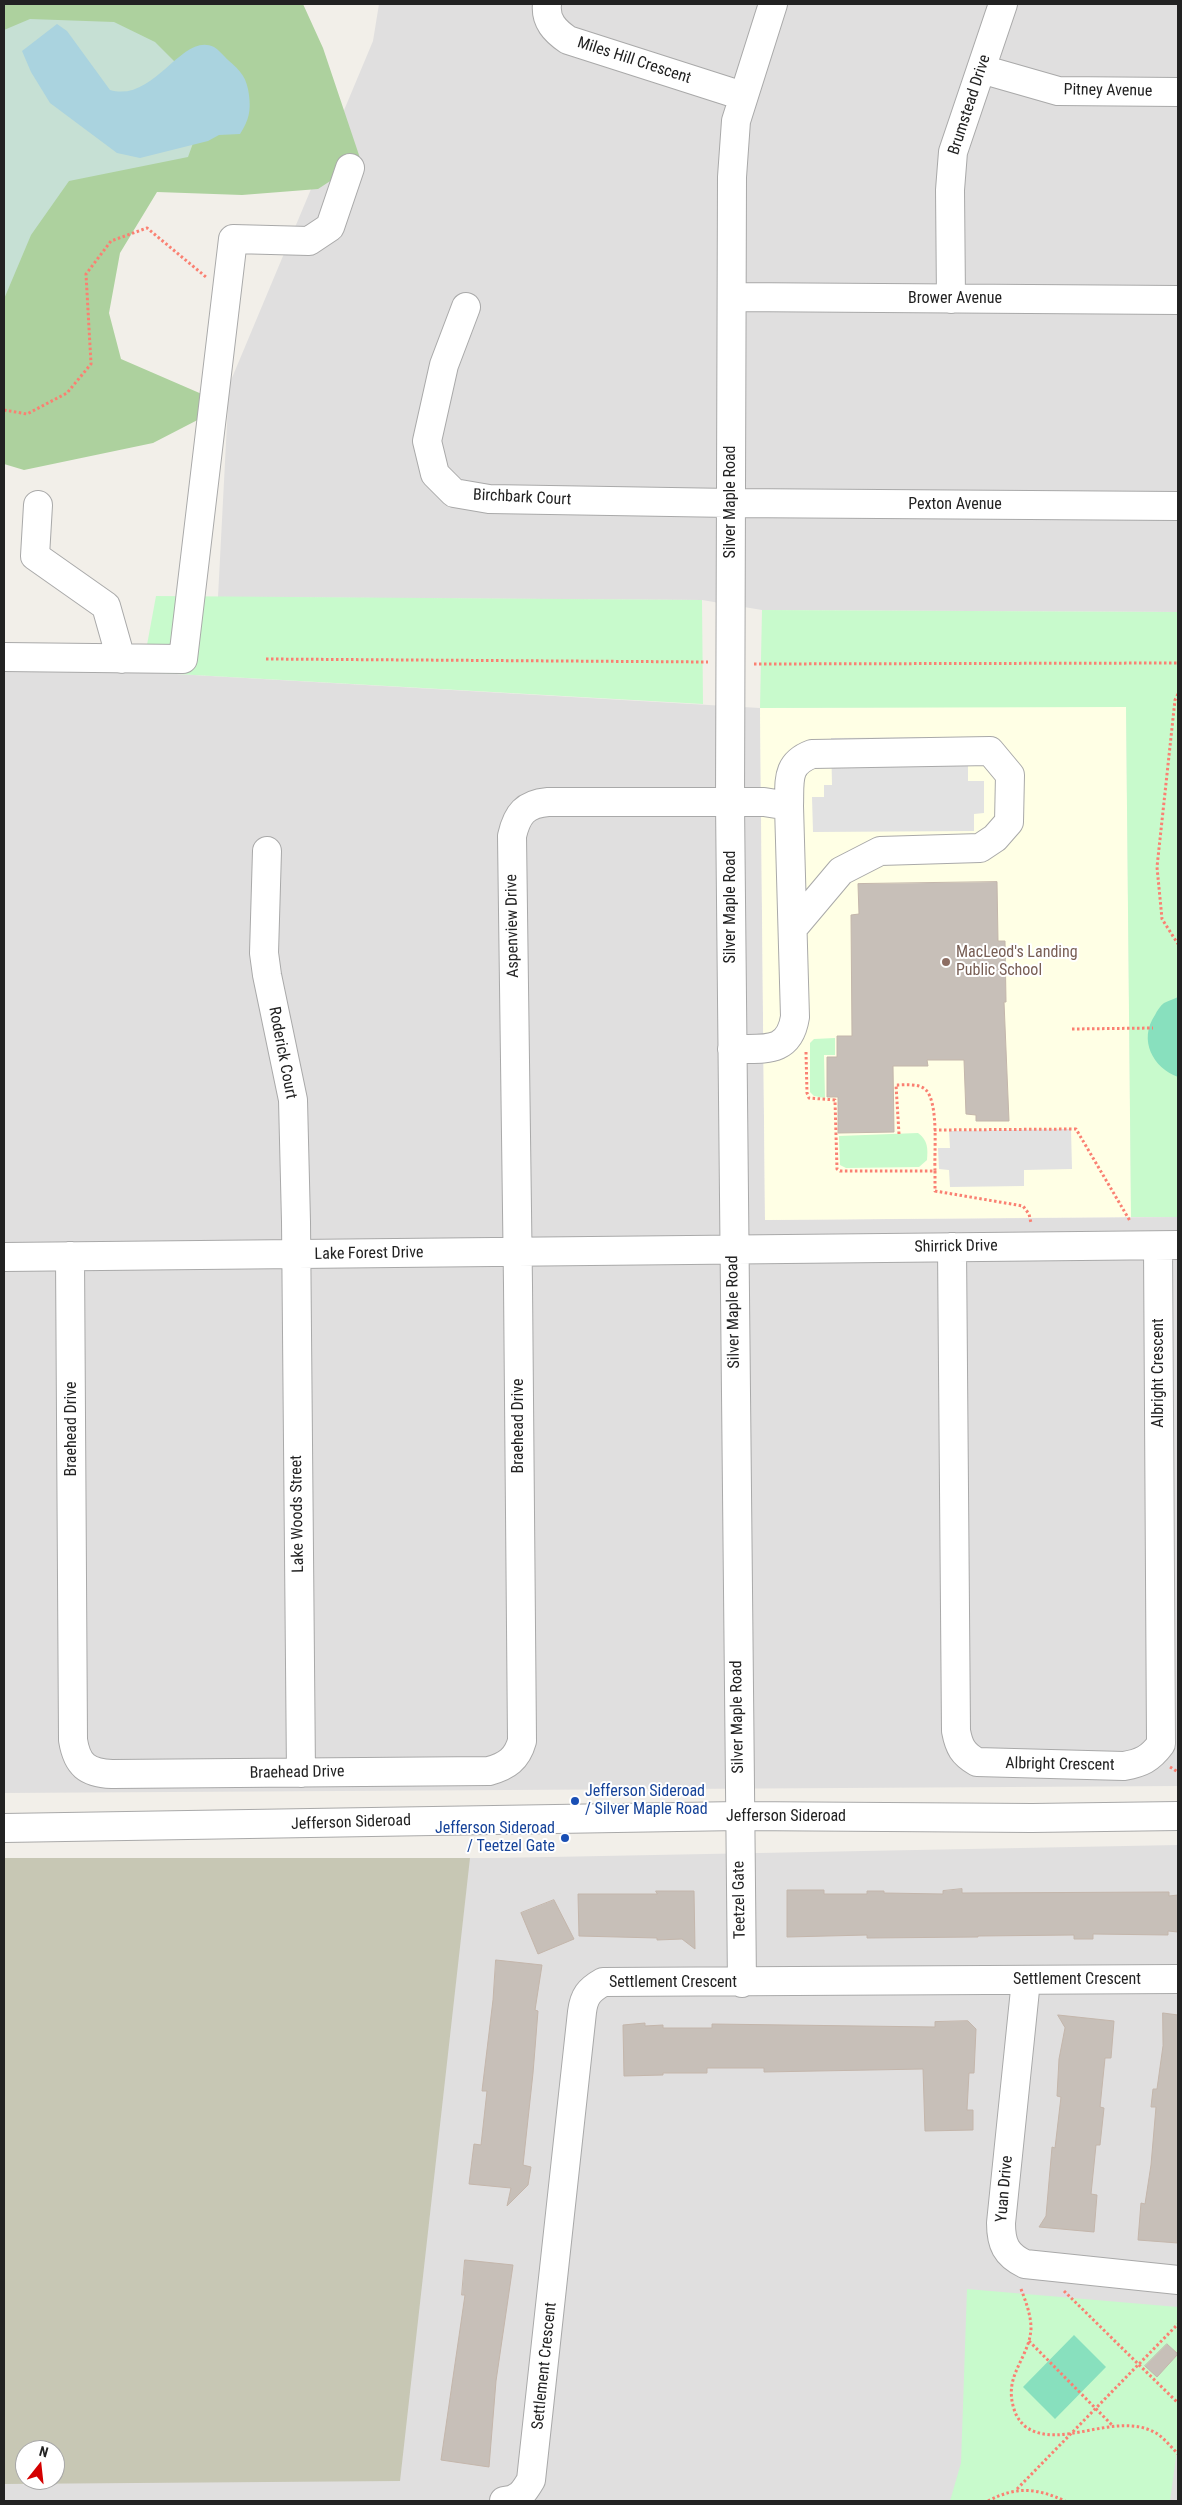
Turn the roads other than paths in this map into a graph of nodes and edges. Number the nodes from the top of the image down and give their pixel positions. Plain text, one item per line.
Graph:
1 (547, 4) edge
2 (773, 4) edge
3 (1003, 4) edge
4 (981, 69) junction
5 (1178, 92) edge
6 (743, 96) junction
7 (350, 168) dead end
8 (732, 297) junction
9 (951, 299) junction
10 (1178, 300) edge
11 (466, 307) dead end
12 (731, 504) junction
13 (38, 505) dead end
14 (1178, 506) edge
15 (4, 656) edge
16 (121, 659) junction
17 (730, 802) junction
18 (789, 806) junction
19 (267, 851) dead end
20 (793, 928) junction
21 (732, 1049) junction
22 (1168, 1246) edge
23 (952, 1247) junction
24 (734, 1250) junction
25 (517, 1253) junction
26 (296, 1255) junction
27 (70, 1256) junction
28 (4, 1257) edge
29 (301, 1773) junction
30 (739, 1816) junction
31 (1178, 1816) edge
32 (4, 1828) edge
33 (1178, 1979) edge
34 (1026, 1980) junction
35 (742, 1983) junction
36 (1178, 2280) edge
37 (514, 2498) edge

1 - 6 street, Miles Hill Crescent
2 - 6 street, Silver Maple Road
3 - 4 street, Brumstead Drive
4 - 5 street, Pitney Avenue
4 - 9 street, Brumstead Drive
6 - 8 street, Silver Maple Road
7 - 16 street
8 - 9 street, Brower Avenue
8 - 12 street, Silver Maple Road
9 - 10 street, Brower Avenue
11 - 12 street, Birchbark Court
12 - 14 street, Pexton Avenue
12 - 17 street, Silver Maple Road
13 - 16 street
15 - 16 street
17 - 18 street, Aspenview Drive
17 - 21 street, Silver Maple Road
17 - 25 street, Aspenview Drive
18 - 20 street
18 - 20 street
19 - 26 street, Roderick Court
20 - 21 street
21 - 24 street, Silver Maple Road
22 - 23 street, Shirrick Drive
22 - 23 street, Albright Crescent
23 - 24 street, Shirrick Drive
24 - 25 street, Lake Forest Drive
24 - 30 street, Silver Maple Road
25 - 26 street, Lake Forest Drive
25 - 29 street, Braehead Drive
26 - 27 street, Lake Forest Drive
26 - 29 street, Lake Woods Street
27 - 28 street, Lake Forest Drive
27 - 29 street, Braehead Drive
30 - 31 street, Jefferson Sideroad
30 - 32 street, Jefferson Sideroad
30 - 35 street, Teetzel Gate
33 - 34 street, Settlement Crescent
34 - 35 street, Settlement Crescent
34 - 36 street, Yuan Drive
35 - 37 street, Settlement Crescent

